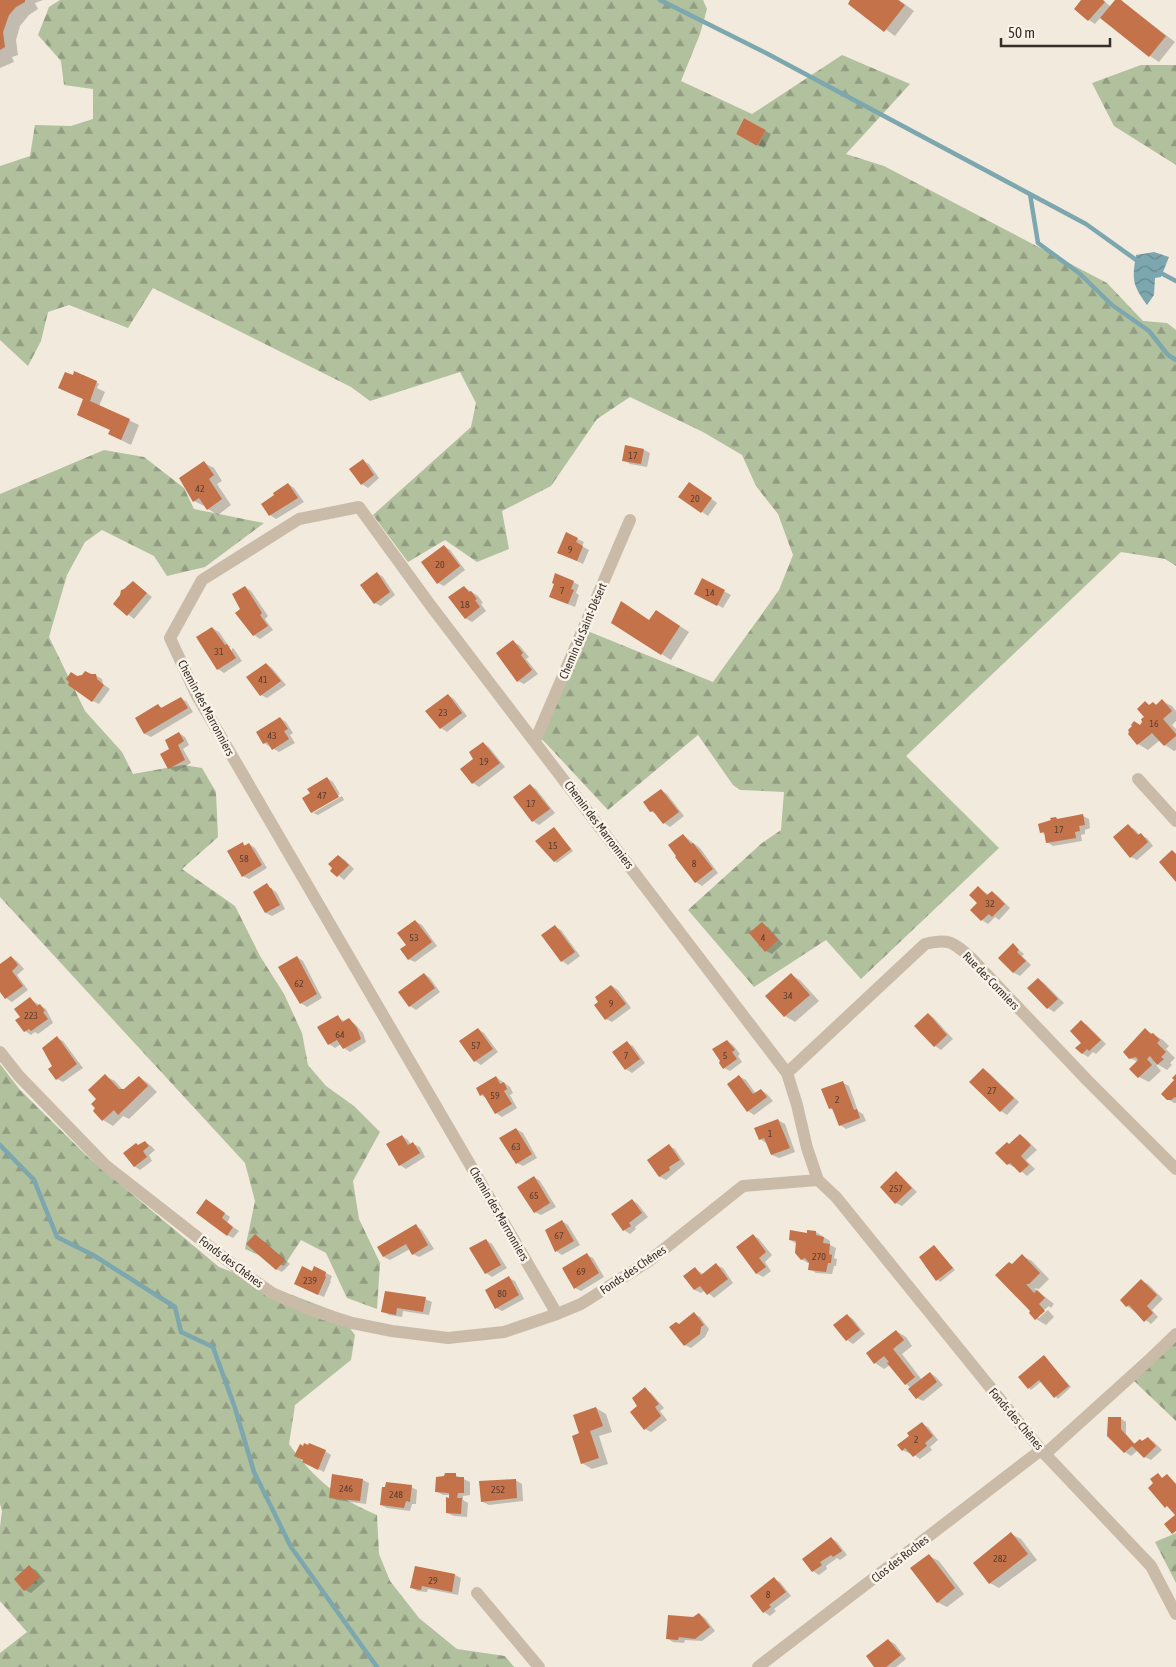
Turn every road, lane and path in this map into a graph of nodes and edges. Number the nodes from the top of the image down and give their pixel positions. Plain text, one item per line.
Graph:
1 (630, 520) dead end
2 (535, 741) junction
3 (1138, 779) dead end
4 (1176, 821) edge
5 (0, 1052) edge
6 (786, 1073) junction
7 (1176, 1169) edge
8 (818, 1180) junction
9 (557, 1314) junction
10 (1176, 1334) edge
11 (1043, 1452) junction
12 (477, 1592) dead end
13 (1176, 1614) edge
14 (539, 1667) edge
15 (758, 1667) edge

1 - 2 street, Chemin du Saint-Désert
2 - 6 street, Chemin des Marronniers
2 - 9 street, Chemin des Marronniers
3 - 4 street
5 - 9 street, Fonds des Chênes
6 - 7 street, Rue des Cormiers
6 - 8 street
8 - 9 street, Fonds des Chênes
8 - 11 street, Fonds des Chênes
10 - 11 street, Clos des Roches
11 - 13 street, Fonds des Chênes
11 - 15 street, Clos des Roches
12 - 14 street

